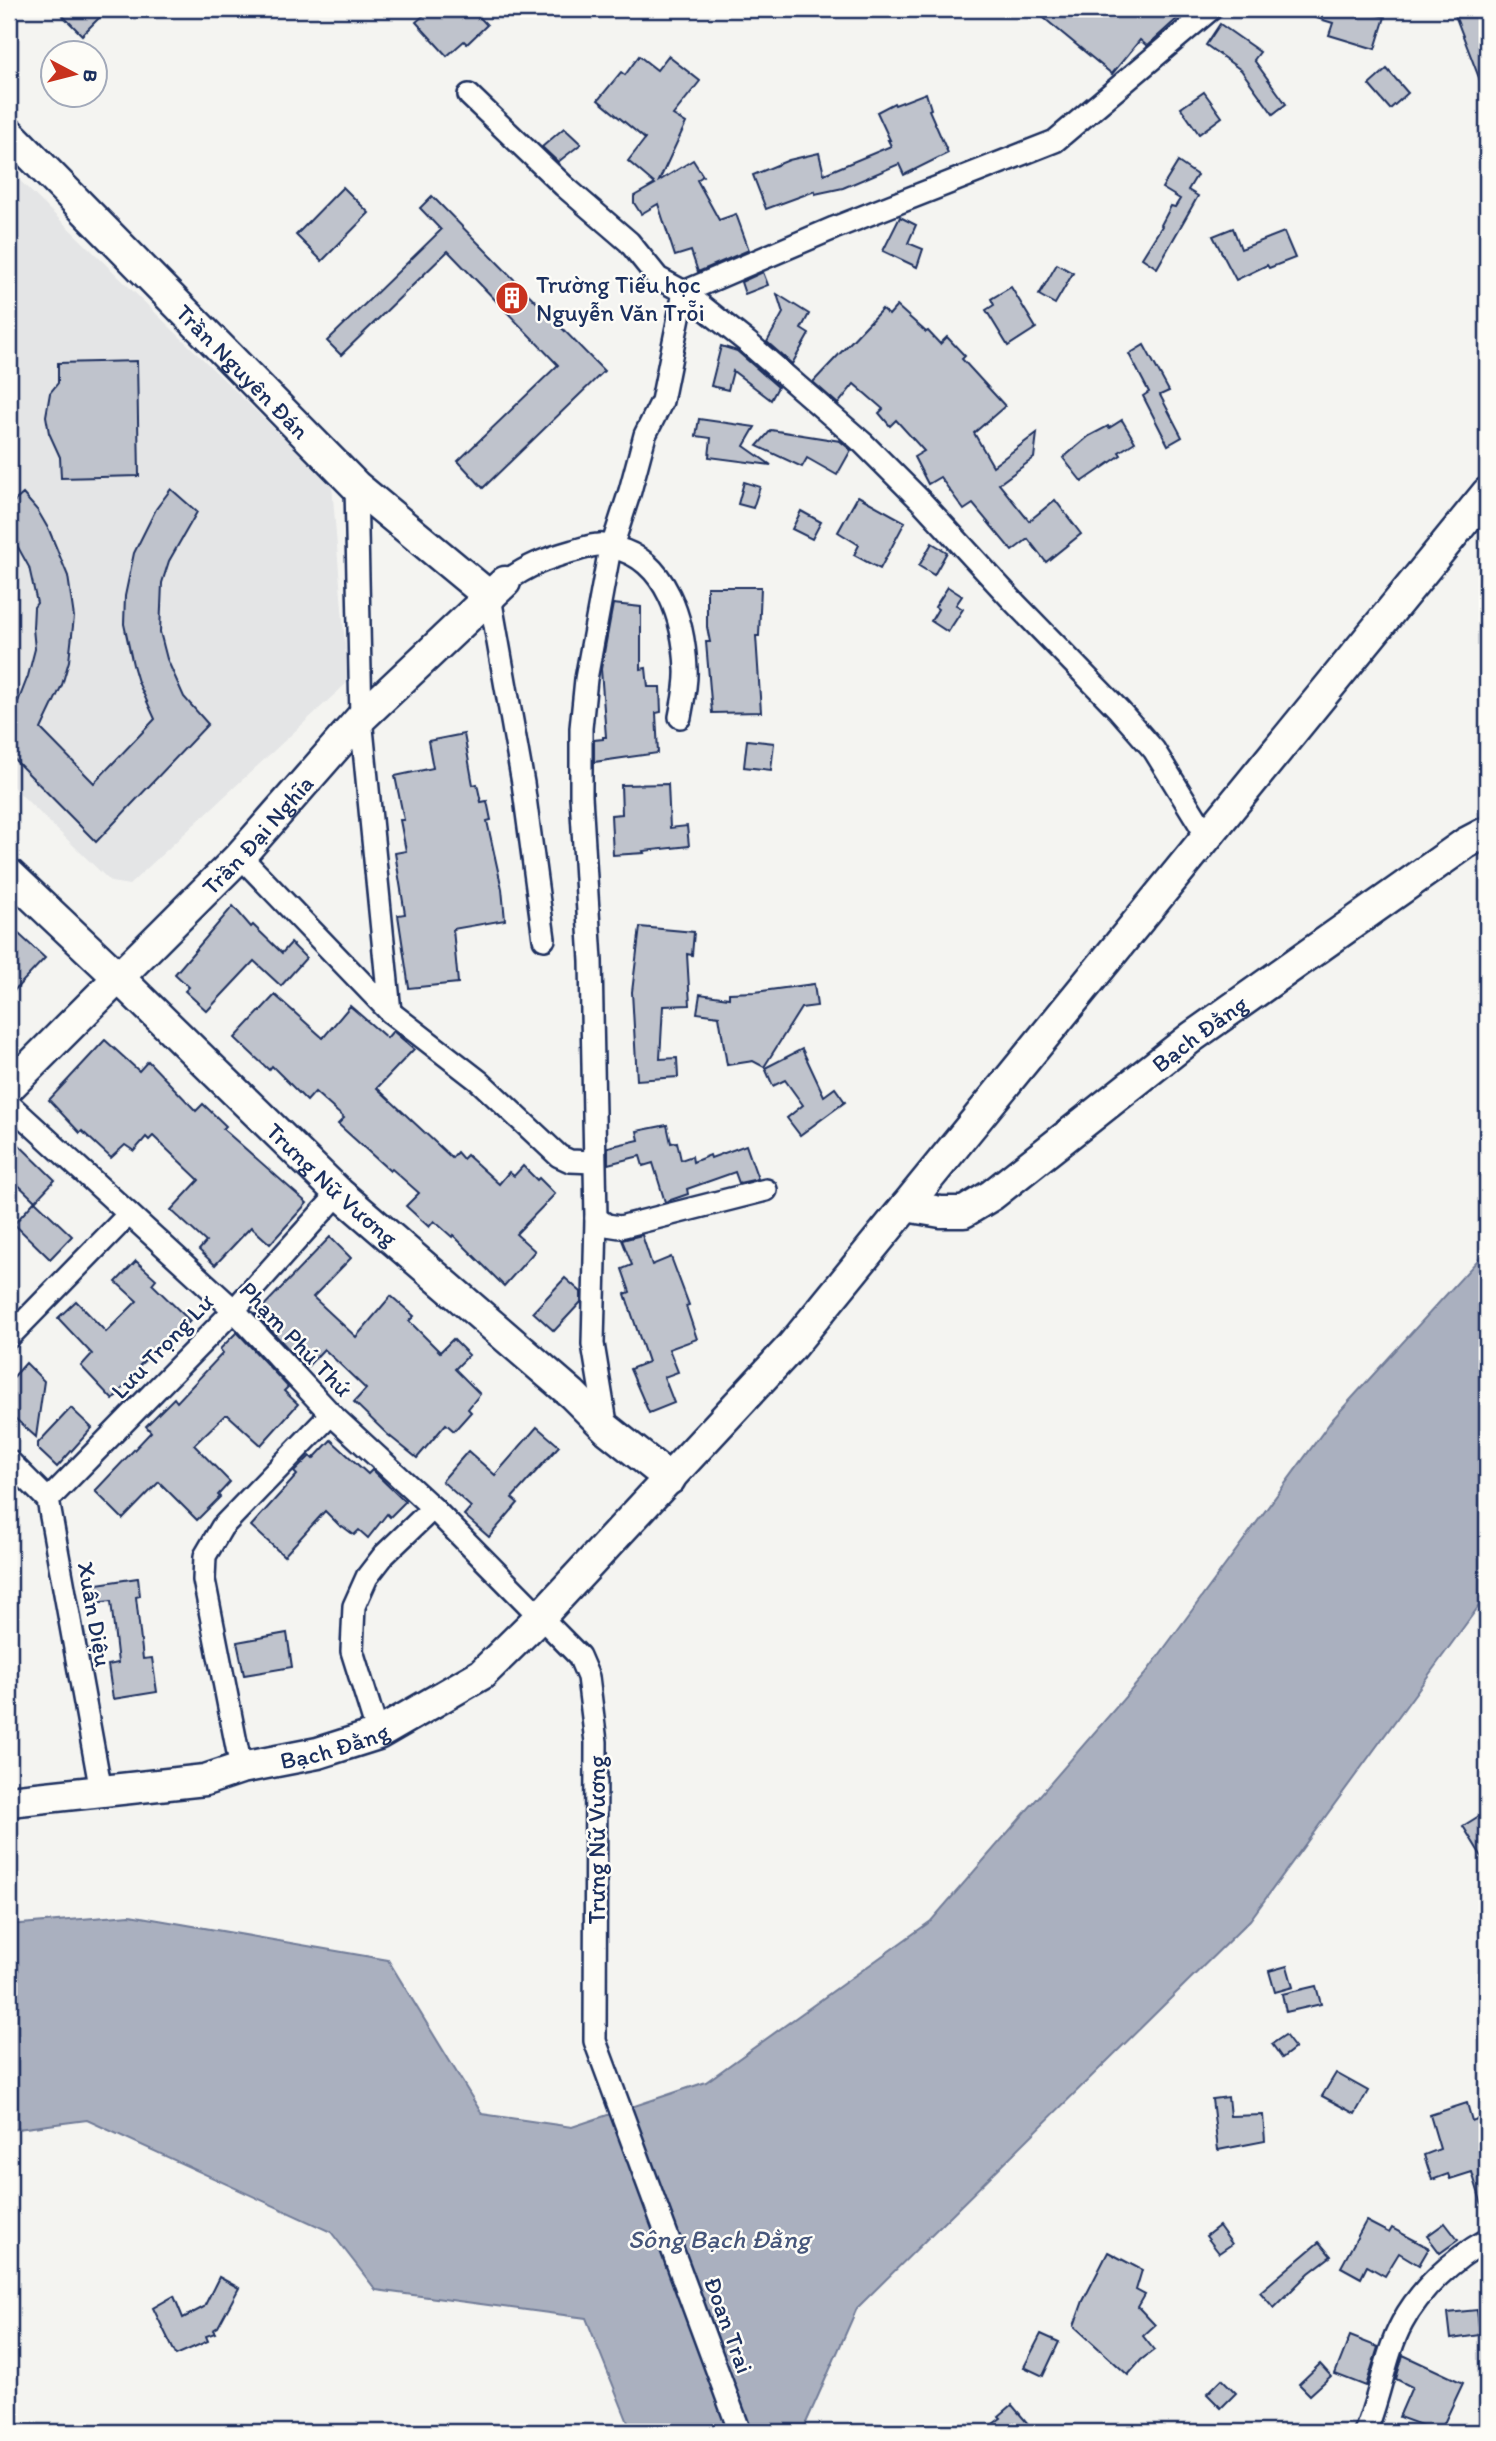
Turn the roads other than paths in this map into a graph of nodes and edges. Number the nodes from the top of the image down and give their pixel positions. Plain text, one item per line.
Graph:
1 (1211, 9) edge
2 (469, 95) dead end
3 (9, 133) edge
4 (684, 292) junction
5 (356, 486) junction
6 (1487, 493) edge
7 (611, 547) junction
8 (498, 590) junction
9 (680, 717) dead end
10 (361, 718) junction
11 (1487, 832) edge
12 (1207, 836) junction
13 (240, 856) junction
14 (9, 874) edge
15 (544, 939) dead end
16 (119, 978) junction
17 (390, 1012) junction
18 (9, 1087) edge
19 (9, 1104) edge
20 (594, 1162) junction
21 (766, 1190) dead end
22 (339, 1193) junction
23 (906, 1206) junction
24 (129, 1214) junction
25 (596, 1218) junction
26 (234, 1310) junction
27 (9, 1337) edge
28 (331, 1414) junction
29 (607, 1429) junction
30 (9, 1461) edge
31 (670, 1479) junction
32 (48, 1500) junction
33 (433, 1508) junction
34 (541, 1616) junction
35 (378, 1734) junction
36 (241, 1769) junction
37 (101, 1791) junction
38 (9, 1801) edge
39 (610, 2078) joint
40 (1487, 2240) edge
41 (740, 2432) edge
42 (1365, 2432) edge

1 - 4 street
2 - 4 street
3 - 5 street, Trần Nguyên Đán
4 - 7 street
4 - 12 street
5 - 8 street, Trần Nguyên Đán
5 - 10 street
6 - 12 street, Bạch Đằng
7 - 8 street
7 - 9 street
7 - 20 street
8 - 10 street, Trần Đại Nghĩa
8 - 15 street
10 - 13 street, Trần Đại Nghĩa
10 - 17 street
11 - 23 street, Bạch Đằng
12 - 23 street, Bạch Đằng
13 - 16 street, Trần Đại Nghĩa
13 - 17 street
14 - 16 street, Trưng Nữ Vương
16 - 18 street, Trần Đại Nghĩa
16 - 22 street, Trưng Nữ Vương
17 - 20 street
19 - 24 street, Phạm Phú Thứ
20 - 25 street
21 - 25 street
22 - 26 street, Lưu Trọng Lư
22 - 29 street, Trưng Nữ Vương
23 - 31 street, Bạch Đằng
24 - 26 street, Phạm Phú Thứ
24 - 27 street
25 - 29 street
26 - 28 street, Phạm Phú Thứ
26 - 32 street, Lưu Trọng Lư
28 - 33 street, Phạm Phú Thứ
28 - 36 street
29 - 31 street, Trưng Nữ Vương
30 - 32 street
31 - 34 street, Bạch Đằng
32 - 37 street, Xuân Diệu
33 - 34 street, Phạm Phú Thứ
33 - 35 street
34 - 35 street, Bạch Đằng
34 - 39 street, Trưng Nữ Vương
35 - 36 street, Bạch Đằng
36 - 37 street, Bạch Đằng
37 - 38 street, Bạch Đằng
39 - 41 street, Đoan Trai
40 - 42 street

